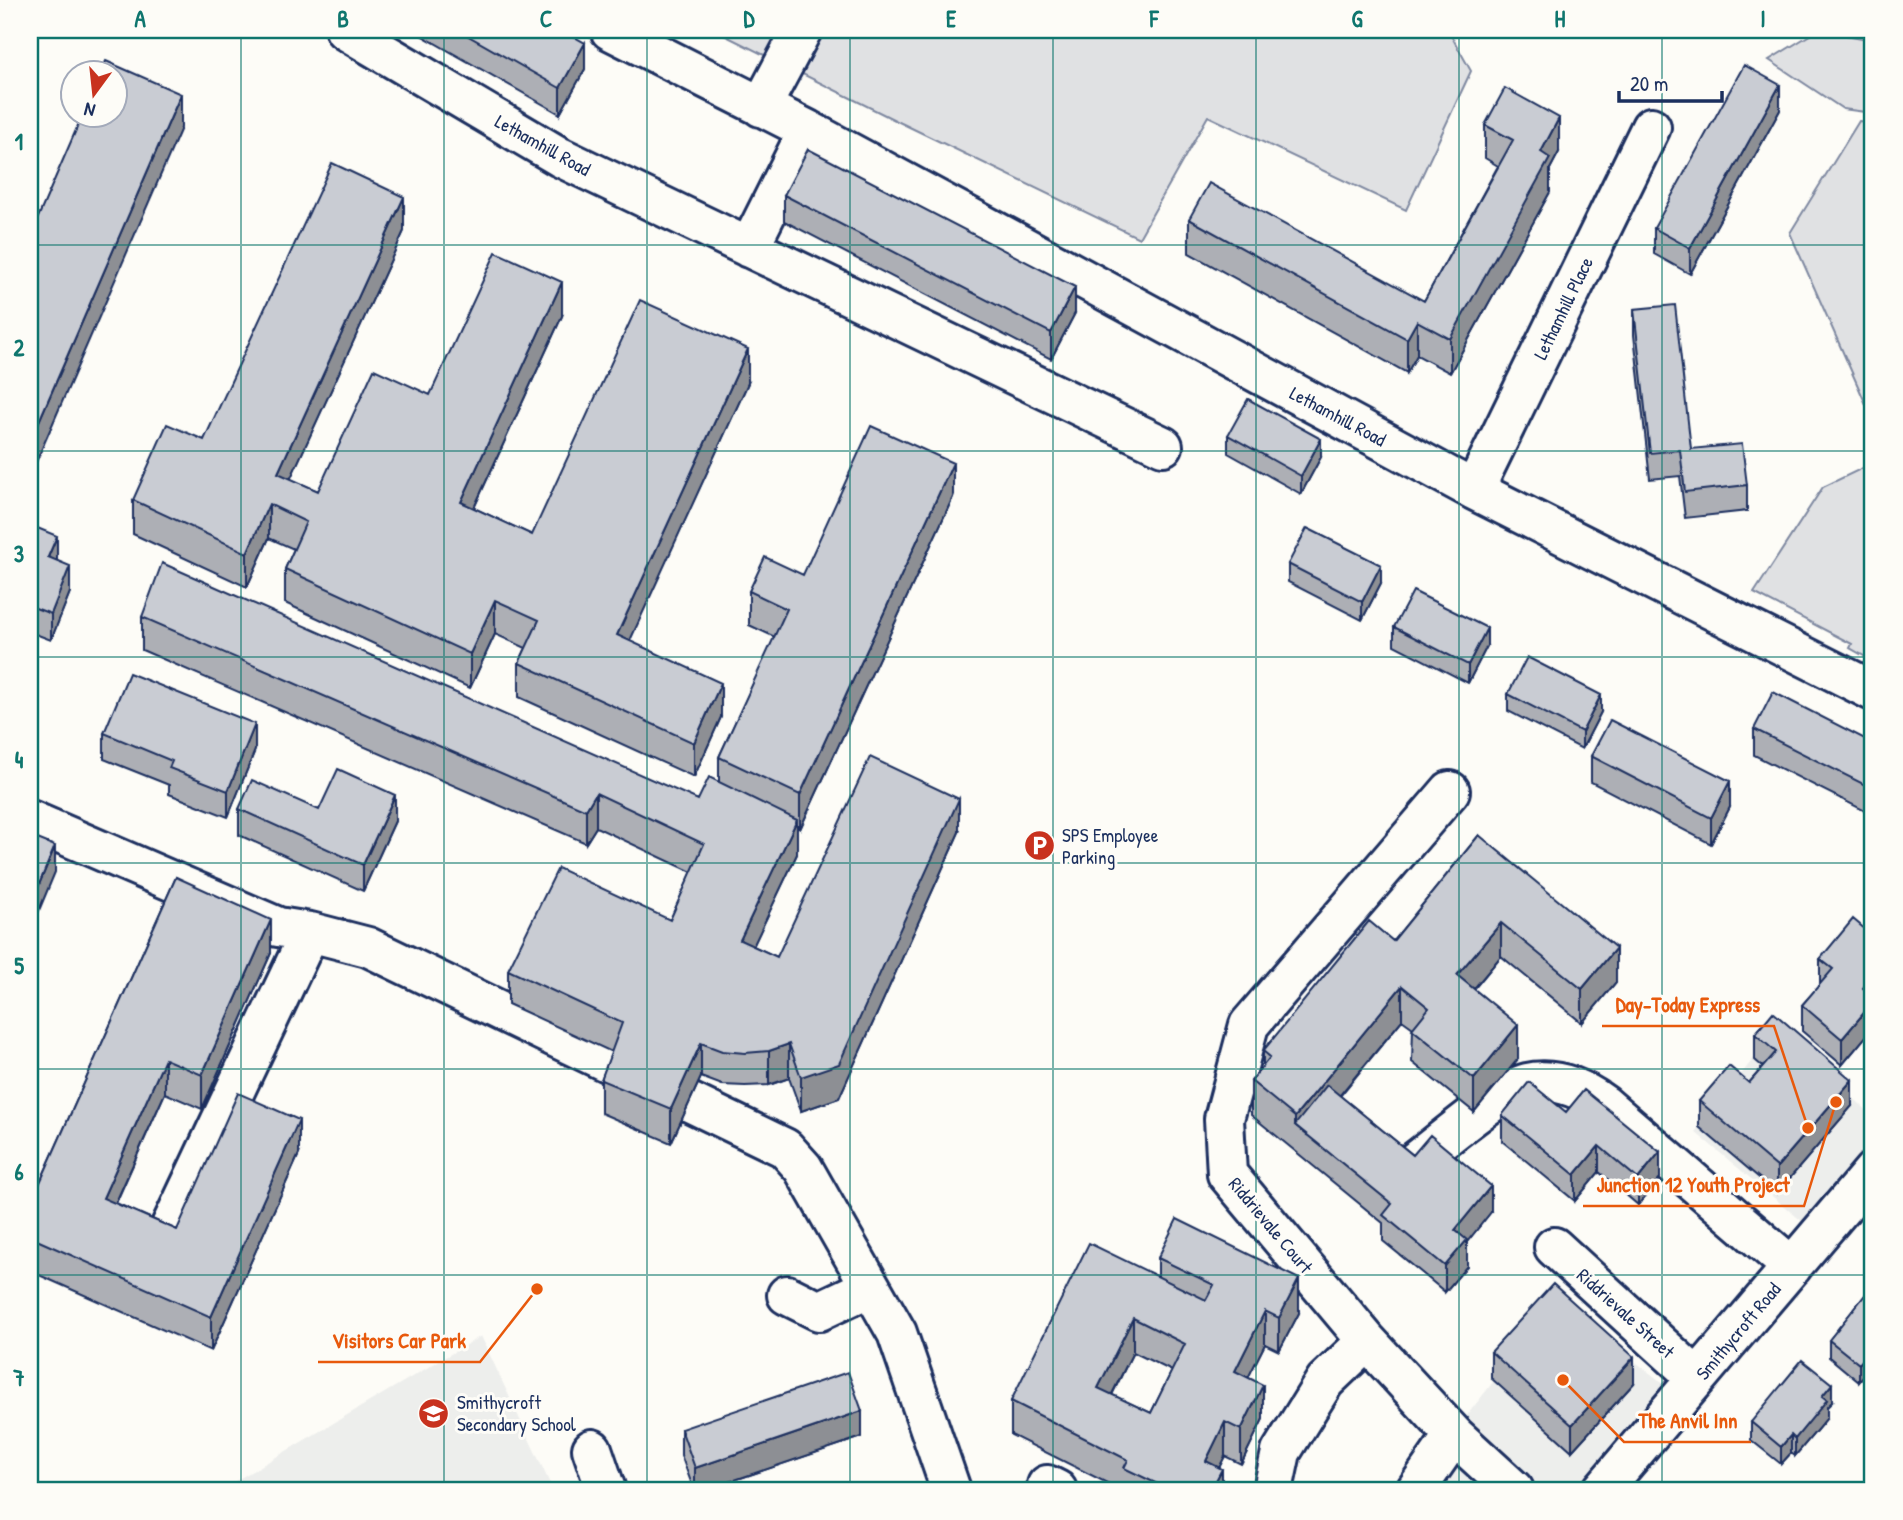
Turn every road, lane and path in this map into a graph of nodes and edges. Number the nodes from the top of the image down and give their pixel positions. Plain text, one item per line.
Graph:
1 (345, 30) edge
2 (610, 30) edge
3 (802, 30) edge
4 (761, 107) junction
5 (1651, 127) dead end
6 (808, 130) junction
7 (749, 248) junction
8 (1163, 446) dead end
9 (1474, 490) junction
10 (1873, 691) edge
11 (1450, 791) dead end
12 (30, 820) edge
13 (310, 932) junction
14 (1413, 1163) edge
15 (1873, 1171) edge
16 (171, 1226) edge
17 (1554, 1247) dead end
18 (1792, 1267) junction
19 (870, 1287) junction
20 (787, 1295) dead end
21 (1367, 1341) junction
22 (1698, 1378) junction
23 (1454, 1435) junction
24 (592, 1450) dead end
25 (606, 1490) edge
26 (951, 1490) edge
27 (1273, 1490) edge
28 (1416, 1490) edge
29 (1514, 1490) edge
30 (1602, 1490) edge

1 - 7 street, Lethamhill Road
2 - 4 street, Lethamhill Road
3 - 4 street
4 - 6 street, Lethamhill Road
5 - 9 street, Lethamhill Place
6 - 7 street
6 - 9 street, Lethamhill Road
7 - 8 street, Lethamhill Road
9 - 10 street, Lethamhill Road
11 - 21 street, Riddrievale Court
12 - 13 street
13 - 16 street
13 - 19 street
14 - 18 street
15 - 18 street, Smithycroft Road
17 - 22 street, Riddrievale Street
18 - 22 street, Smithycroft Road
19 - 20 street
19 - 26 street
21 - 23 street, Riddrievale Court
21 - 27 street
22 - 30 street, Smithycroft Road
23 - 28 street
23 - 29 street, Riddrievale Court
24 - 25 street

